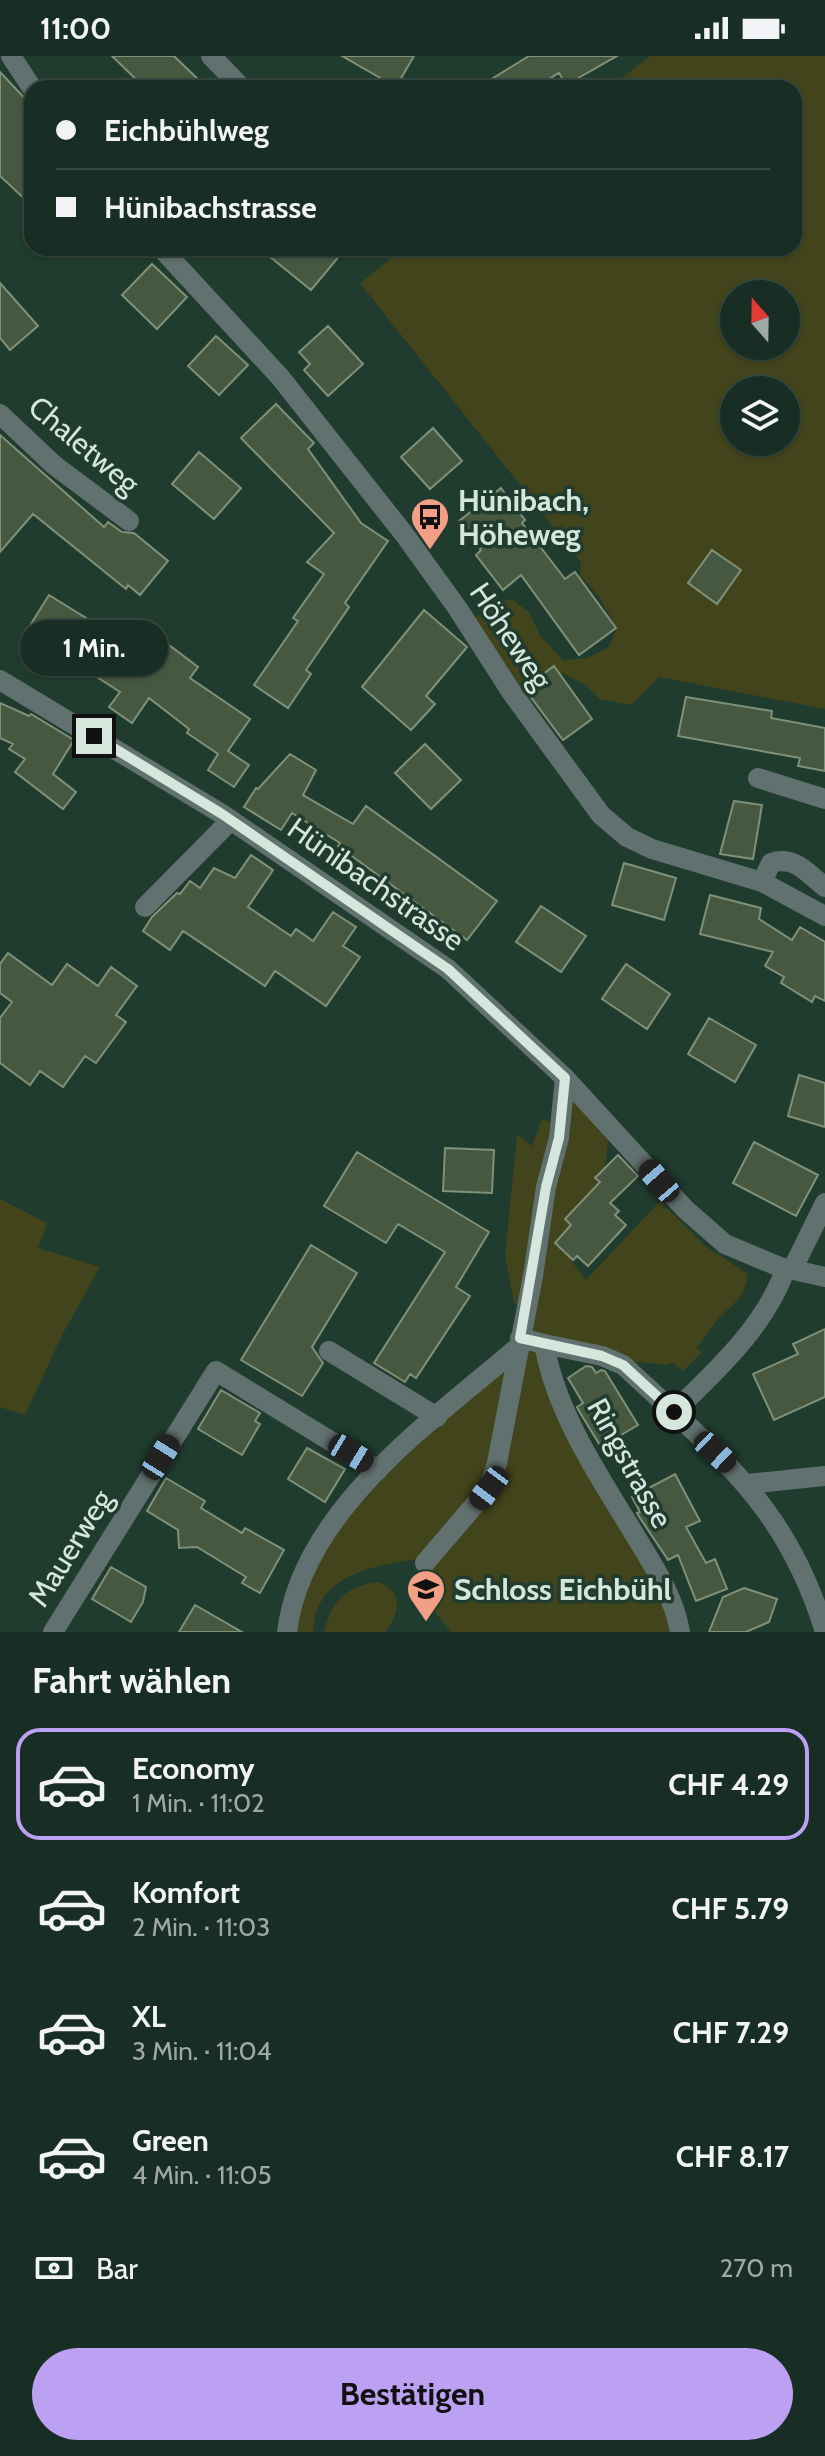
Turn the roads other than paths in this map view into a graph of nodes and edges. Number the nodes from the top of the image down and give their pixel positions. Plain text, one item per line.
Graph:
1 (11, 56) edge
2 (211, 56) edge
3 (27, 80) edge
4 (234, 80) edge
5 (168, 256) edge
6 (0, 414) edge
7 (129, 521) dead end
8 (0, 680) edge
9 (758, 778) dead end
10 (825, 799) edge
11 (231, 820) junction
12 (762, 882) junction
13 (825, 887) edge
14 (145, 907) dead end
15 (825, 916) edge
16 (565, 1078) junction
17 (825, 1203) edge
18 (789, 1269) junction
19 (825, 1277) edge
20 (519, 1342) junction
21 (544, 1344) junction
22 (329, 1351) dead end
23 (674, 1412) junction
24 (437, 1417) junction
25 (378, 1470) junction
26 (825, 1476) edge
27 (747, 1484) junction
28 (425, 1563) dead end
29 (53, 1632) edge
30 (287, 1632) edge
31 (680, 1632) edge
32 (825, 1632) edge

1 - 3 street
2 - 4 street
5 - 12 street, Höheweg
6 - 7 street, Chaletweg
8 - 11 street, Hünibachstrasse
9 - 10 street
11 - 14 street
11 - 16 street, Hünibachstrasse
12 - 13 street
12 - 15 street, Höheweg
16 - 18 street, Hünibachstrasse
16 - 20 street
17 - 18 street
18 - 19 street, Hünibachstrasse
18 - 23 street
20 - 21 street
20 - 24 street
20 - 28 street
21 - 23 street
21 - 31 street, Ringstrasse
22 - 24 street
23 - 27 street
24 - 25 street
25 - 29 street, Mauerweg
25 - 30 street
26 - 27 street
27 - 32 street

